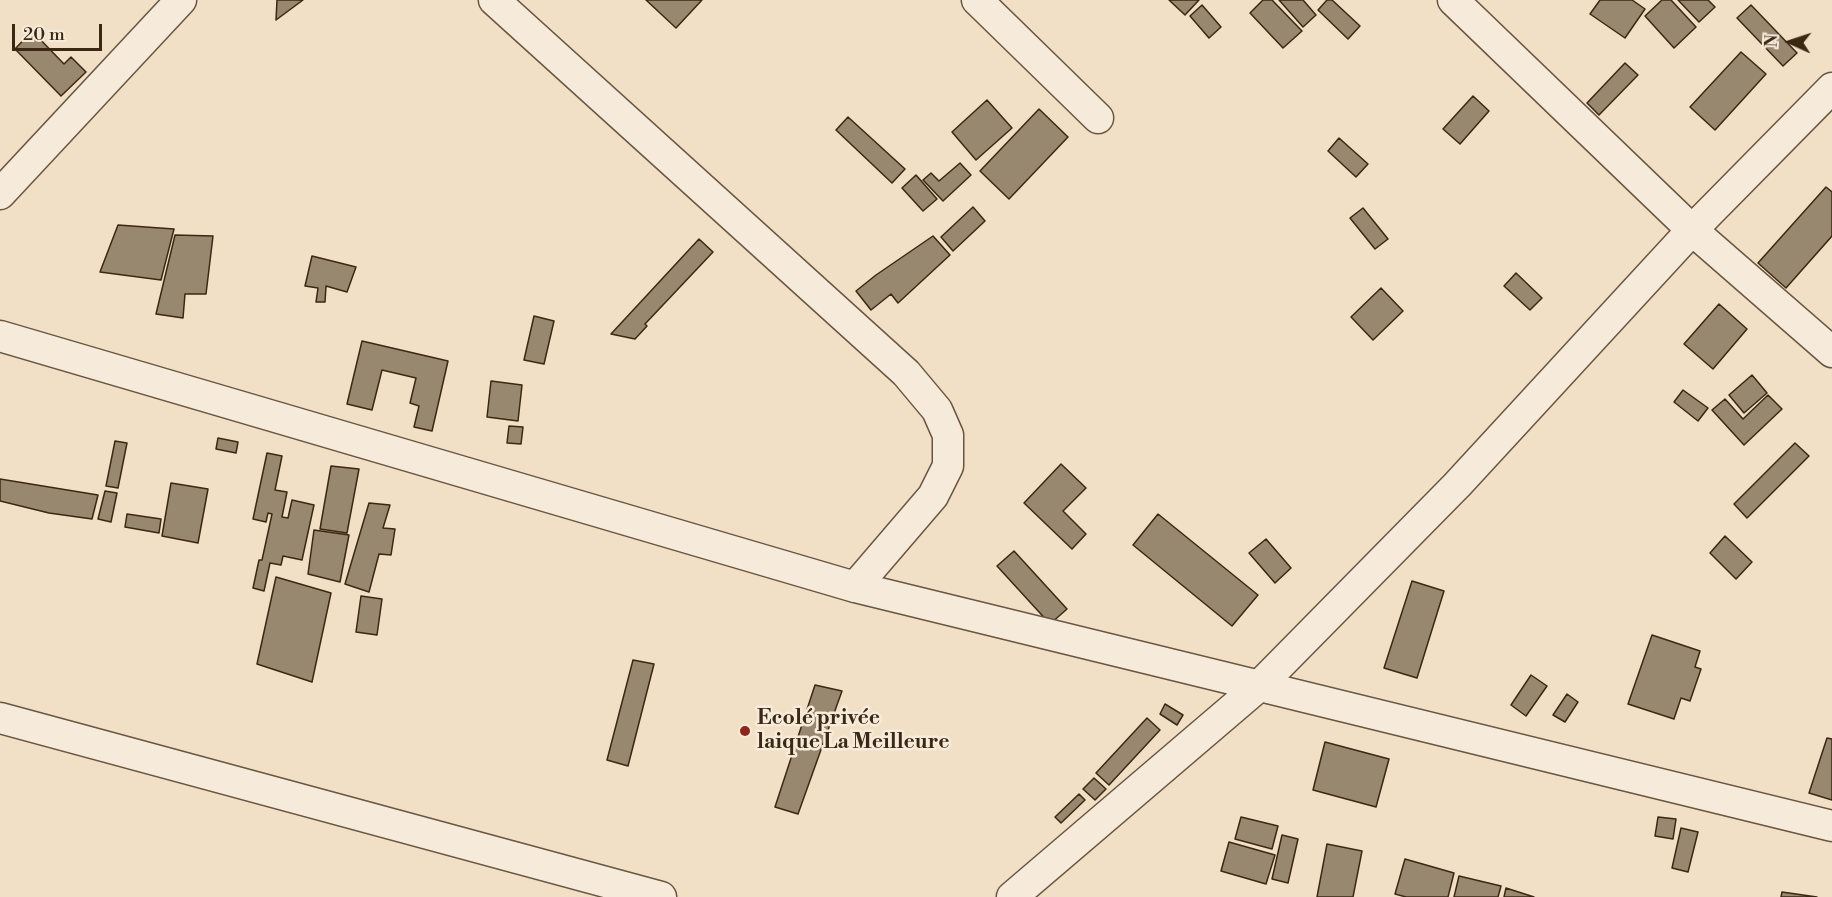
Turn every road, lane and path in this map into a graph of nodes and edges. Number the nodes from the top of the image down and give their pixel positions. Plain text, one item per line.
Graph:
1 (181, 0) edge
2 (494, 0) edge
3 (977, 0) edge
4 (1453, 0) edge
5 (1832, 88) edge
6 (1098, 118) dead end
7 (0, 194) edge
8 (1692, 230) junction
9 (0, 336) edge
10 (1832, 352) edge
11 (855, 587) junction
12 (1259, 686) junction
13 (0, 718) edge
14 (1832, 826) edge
15 (661, 897) edge
16 (1012, 897) edge

1 - 7 street
2 - 11 street
3 - 6 street
4 - 8 street
5 - 8 street
8 - 10 street
8 - 12 street
9 - 11 street
11 - 12 street
12 - 14 street
12 - 16 street
13 - 15 street

